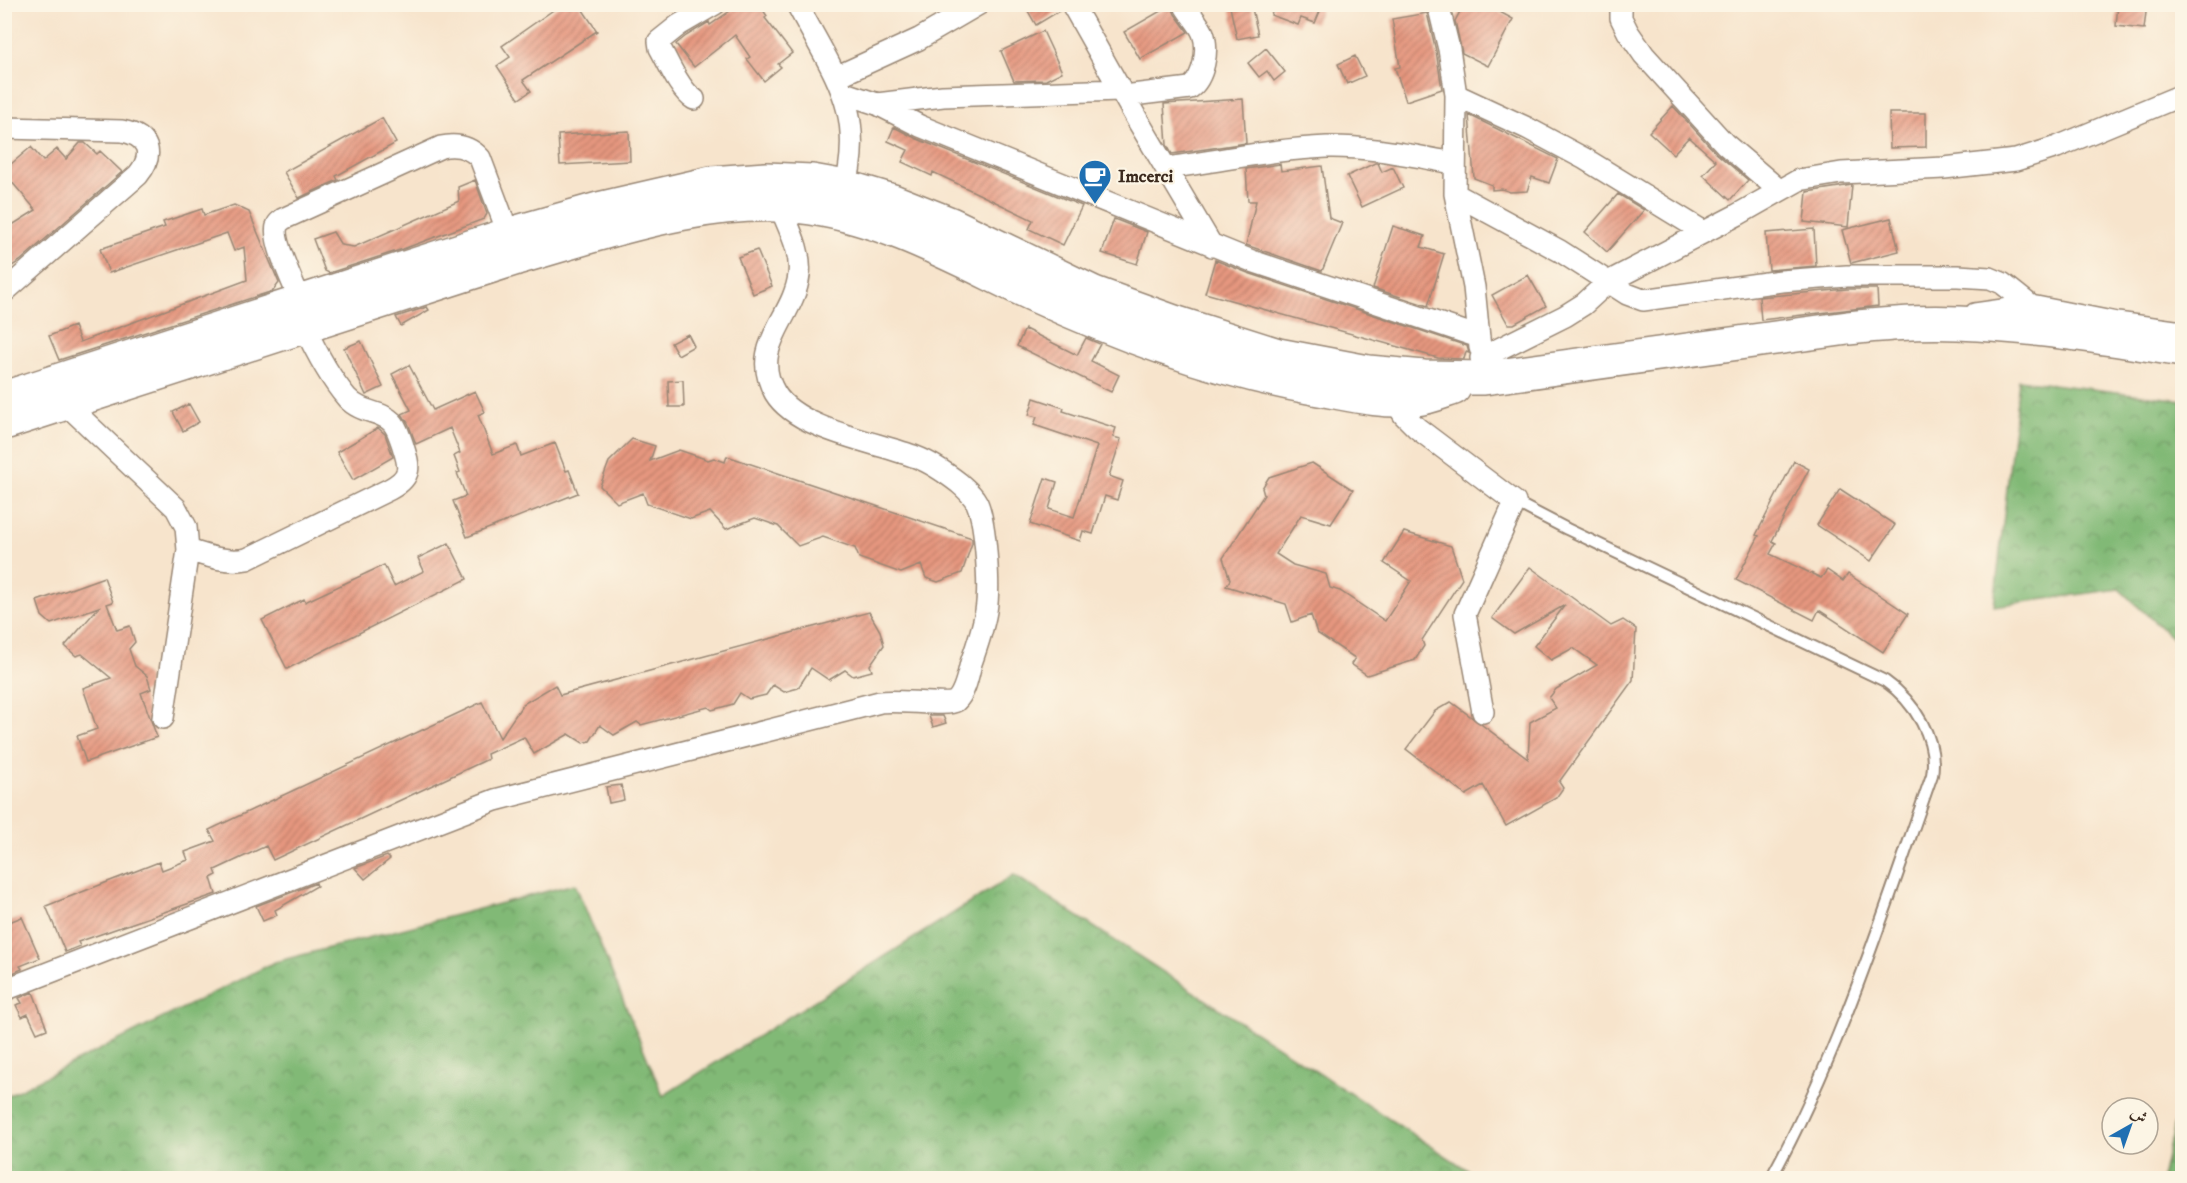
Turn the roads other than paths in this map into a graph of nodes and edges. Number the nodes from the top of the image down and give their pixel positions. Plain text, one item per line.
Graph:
1 (715, 4) edge
2 (797, 4) edge
3 (979, 4) edge
4 (1072, 4) edge
5 (1184, 4) edge
6 (1437, 4) edge
7 (1621, 4) edge
8 (840, 85) junction
9 (1122, 93) junction
10 (1456, 95) junction
11 (2182, 95) edge
12 (694, 99) dead end
13 (877, 104) junction
14 (4, 128) edge
15 (1455, 163) junction
16 (1166, 168) junction
17 (1779, 190) junction
18 (1455, 194) junction
19 (842, 200) junction
20 (780, 206) junction
21 (1704, 232) junction
22 (513, 246) junction
23 (1212, 246) junction
24 (1608, 282) junction
25 (4, 292) edge
26 (2031, 306) junction
27 (303, 314) junction
28 (1927, 323) junction
29 (2182, 332) edge
30 (2182, 350) edge
31 (1481, 358) junction
32 (4, 398) edge
33 (1395, 400) junction
34 (65, 403) junction
35 (4, 423) edge
36 (1515, 502) junction
37 (188, 550) junction
38 (1483, 712) dead end
39 (163, 718) dead end
40 (4, 990) edge
41 (1771, 1179) edge

1 - 12 street
2 - 8 street
3 - 8 street
4 - 9 street
5 - 9 street
6 - 10 street
7 - 17 street
8 - 13 street
8 - 19 street
9 - 13 street
9 - 16 street
10 - 15 street
10 - 21 street
11 - 17 street
13 - 23 street
14 - 25 street
15 - 16 street
15 - 18 street
16 - 23 street
17 - 21 street
18 - 24 street
18 - 31 street
19 - 20 main road
19 - 22 main road
19 - 31 main road
19 - 33 main road
20 - 22 main road
20 - 40 street
21 - 24 street
22 - 27 main road
22 - 27 street
23 - 31 street
24 - 26 street
24 - 31 street
26 - 28 street
26 - 29 street
27 - 32 main road
27 - 34 main road
27 - 37 street
28 - 30 main road
28 - 31 main road
31 - 33 main road
33 - 36 street
34 - 35 main road
34 - 37 street
36 - 38 street
36 - 41 lane
37 - 39 street

